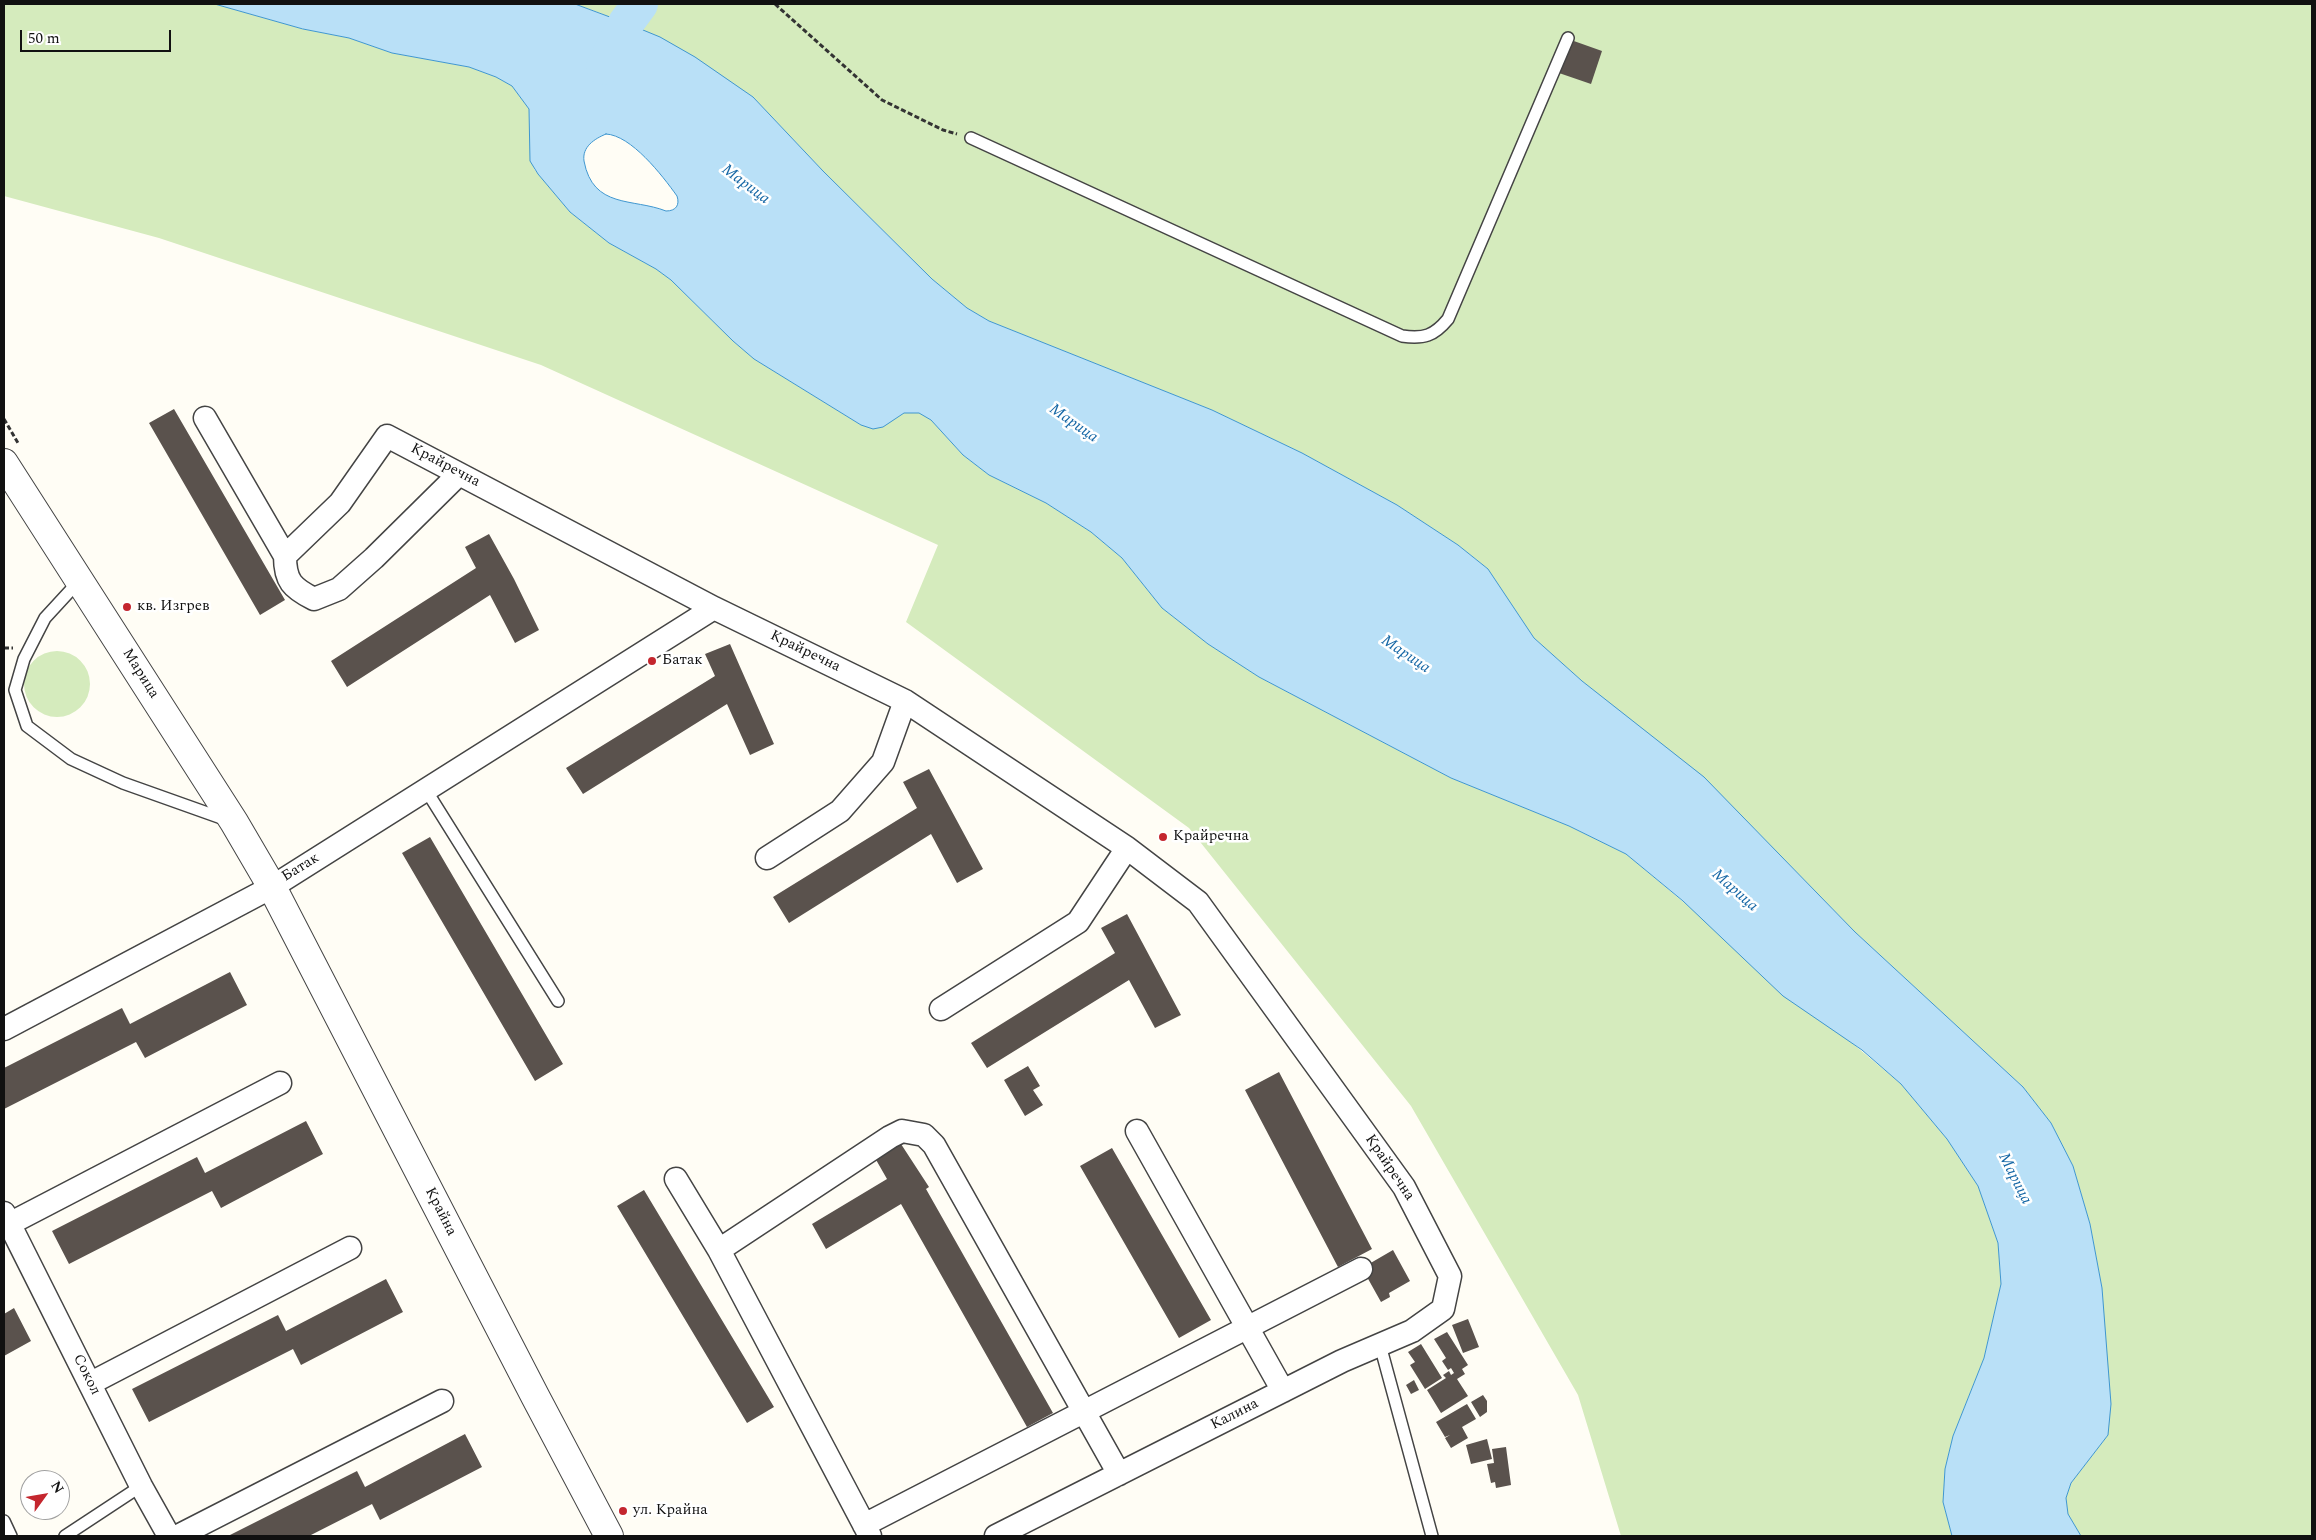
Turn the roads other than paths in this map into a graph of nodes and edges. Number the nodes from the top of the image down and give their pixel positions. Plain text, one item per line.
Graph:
1 (1568, 38) dead end
2 (972, 138) road end
3 (205, 418) dead end
4 (4, 464) edge
5 (459, 474) junction
6 (285, 556) junction
7 (80, 580) junction
8 (714, 608) junction
9 (905, 701) junction
10 (426, 790) junction
11 (234, 822) junction
12 (1127, 848) junction
13 (767, 858) dead end
14 (272, 887) junction
15 (558, 1001) dead end
16 (941, 1010) dead end
17 (4, 1029) edge
18 (280, 1083) dead end
19 (1137, 1132) dead end
20 (676, 1179) dead end
21 (6, 1219) edge
22 (350, 1248) dead end
23 (719, 1250) junction
24 (1361, 1269) dead end
25 (1450, 1276) joint
26 (1247, 1326) junction
27 (1380, 1345) junction
28 (91, 1383) junction
29 (1283, 1391) junction
30 (442, 1401) dead end
31 (1084, 1412) junction
32 (1119, 1474) junction
33 (141, 1486) junction
34 (4, 1521) edge
35 (867, 1531) edge
36 (1006, 1534) edge
37 (11, 1536) edge
38 (64, 1536) edge
39 (169, 1536) edge
40 (178, 1536) edge
41 (609, 1536) edge
42 (1432, 1536) edge

1 - 2 lane
3 - 6 street
4 - 7 street, Марица
5 - 6 street, Крайречна
5 - 6 street
5 - 8 street, Крайречна
7 - 11 street, Марица
7 - 11 lane
8 - 9 street, Крайречна
8 - 10 street, Батак
9 - 12 street, Крайречна
9 - 13 street
10 - 14 street, Батак
10 - 15 lane
11 - 14 street, Марица
12 - 16 street
12 - 25 street, Крайречна
14 - 17 street, Батак
14 - 41 street, Крайна
18 - 21 street
19 - 26 street
20 - 23 street
21 - 28 street, Сокол
22 - 28 street
23 - 31 street
23 - 35 street
24 - 26 street
25 - 27 street, Калина
26 - 29 street
26 - 31 street
27 - 29 street, Калина
27 - 42 lane
28 - 33 street, Сокол
29 - 32 street, Калина
30 - 40 street
31 - 32 street
31 - 35 street
32 - 36 street, Калина
33 - 38 lane
33 - 39 street, Сокол
34 - 37 lane

